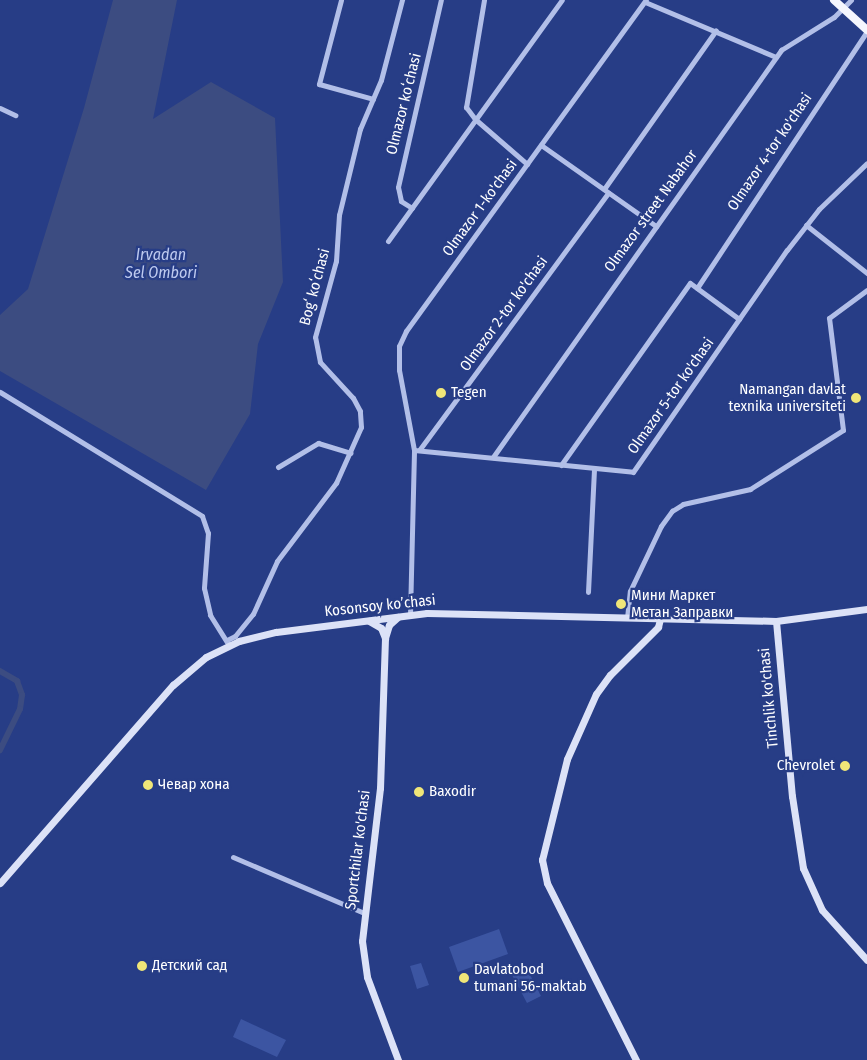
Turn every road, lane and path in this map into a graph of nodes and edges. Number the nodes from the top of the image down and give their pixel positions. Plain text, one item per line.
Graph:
1 (341, 0) edge
2 (402, 0) edge
3 (441, 0) edge
4 (484, 0) edge
5 (562, 0) edge
6 (834, 0) edge
7 (851, 0) edge
8 (645, 1) edge
9 (843, 8) junction
10 (716, 30) junction
11 (867, 30) edge
12 (776, 57) junction
13 (372, 99) junction
14 (0, 108) edge
15 (15, 115) dead end
16 (475, 119) junction
17 (541, 145) junction
18 (867, 163) edge
19 (527, 164) junction
20 (606, 191) junction
21 (412, 208) junction
22 (806, 225) junction
23 (656, 226) junction
24 (388, 241) dead end
25 (867, 273) edge
26 (697, 288) junction
27 (867, 290) edge
28 (739, 319) junction
29 (0, 392) edge
30 (417, 449) junction
31 (350, 453) junction
32 (493, 457) junction
33 (561, 465) junction
34 (278, 467) dead end
35 (594, 470) junction
36 (588, 592) dead end
37 (867, 609) edge
38 (410, 615) junction
39 (398, 617) junction
40 (627, 618) junction
41 (660, 619) junction
42 (366, 620) junction
43 (776, 621) junction
44 (385, 638) junction
45 (227, 642) junction
46 (233, 858) dead end
47 (0, 883) edge
48 (364, 913) junction
49 (867, 960) edge
50 (398, 1060) edge
51 (636, 1060) edge

1 - 13 street
2 - 13 street, Bogʻ koʻchasi
3 - 21 street, Olmazor koʻchasi
4 - 16 street
5 - 16 street
6 - 9 main road
7 - 9 street, Olmazor street Nabahor
8 - 10 street
8 - 17 street, Olmazor 1-ko'chasi
9 - 11 main road
9 - 12 street, Olmazor street Nabahor
10 - 12 street
10 - 20 street, Olmazor 2-tor ko'chasi
11 - 26 street, Olmazor 4-tor ko'chasi
12 - 23 street, Olmazor street Nabahor
13 - 31 street, Bogʻ koʻchasi
14 - 15 street
16 - 19 street
16 - 21 street
17 - 19 street, Olmazor 1-ko'chasi
17 - 20 street
18 - 22 street, Olmazor 5-tor ko'chasi
19 - 30 street, Olmazor 1-ko'chasi
20 - 23 street
20 - 30 street, Olmazor 2-tor ko'chasi
21 - 24 street
22 - 25 street
22 - 28 street, Olmazor 5-tor ko'chasi
23 - 32 street, Olmazor street Nabahor
26 - 28 street
26 - 33 street, Olmazor 4-tor ko'chasi
27 - 40 street
28 - 35 street, Olmazor 5-tor ko'chasi
29 - 45 street
30 - 32 street, Olmazor 5-tor ko'chasi
30 - 38 street, Olmazor 1-ko'chasi
31 - 34 street
31 - 45 street, Bogʻ koʻchasi
32 - 33 street, Olmazor 5-tor ko'chasi
33 - 35 street, Olmazor 5-tor ko'chasi
35 - 36 street
37 - 43 street, Kosonsoy ko’chasi
38 - 39 street, Kosonsoy ko’chasi
38 - 40 street, Kosonsoy ko’chasi
39 - 42 street, Kosonsoy ko’chasi
39 - 44 street
40 - 41 street, Kosonsoy ko’chasi
41 - 43 street, Kosonsoy ko’chasi
41 - 51 street
42 - 44 street
42 - 45 street, Kosonsoy ko’chasi
43 - 49 street, Tinchlik ko'chasi
44 - 48 street, Sportchilar ko'chasi
45 - 47 street, Kosonsoy ko’chasi
46 - 48 street
48 - 50 street, Sportchilar ko'chasi

